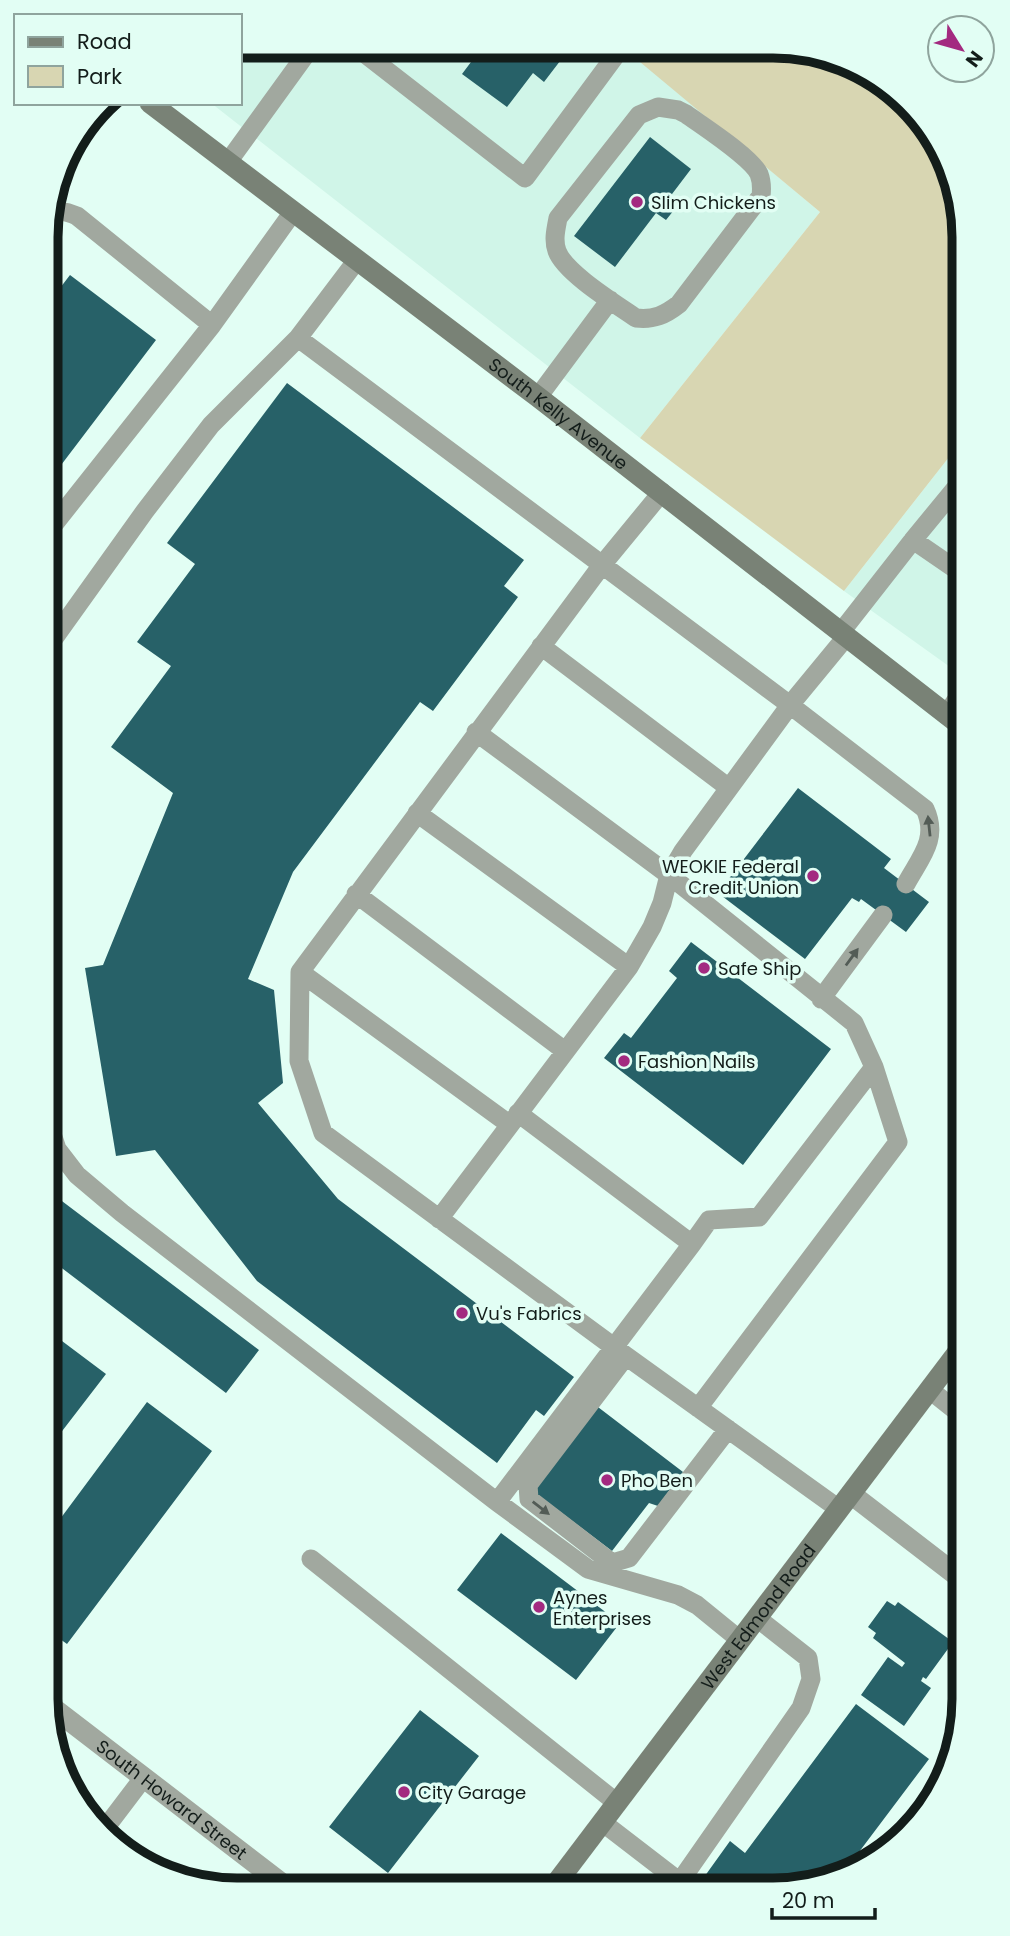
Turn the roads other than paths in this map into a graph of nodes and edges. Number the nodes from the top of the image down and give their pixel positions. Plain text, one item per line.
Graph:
1 (303, 58) edge
2 (370, 58) edge
3 (614, 58) edge
4 (153, 105) edge
5 (228, 162) junction
6 (59, 212) edge
7 (293, 212) junction
8 (358, 260) junction
9 (610, 300) junction
10 (212, 325) junction
11 (298, 338) junction
12 (538, 397) junction
13 (662, 492) junction
14 (952, 492) edge
15 (58, 519) edge
16 (912, 540) junction
17 (601, 565) junction
18 (952, 567) edge
19 (58, 633) edge
20 (844, 635) junction
21 (541, 646) junction
22 (790, 705) junction
23 (952, 706) edge
24 (946, 715) junction
25 (952, 720) edge
26 (476, 733) junction
27 (729, 788) junction
28 (417, 813) junction
29 (669, 875) junction
30 (906, 884) dead end
31 (355, 894) junction
32 (883, 915) dead end
33 (628, 967) junction
34 (300, 972) junction
35 (821, 999) junction
36 (565, 1051) junction
37 (874, 1068) junction
38 (514, 1119) junction
39 (58, 1150) edge
40 (439, 1219) junction
41 (692, 1244) junction
42 (620, 1352) junction
43 (952, 1360) edge
44 (930, 1390) junction
45 (952, 1407) edge
46 (698, 1408) junction
47 (728, 1429) junction
48 (497, 1502) junction
49 (845, 1502) junction
50 (311, 1559) dead end
51 (952, 1573) edge
52 (757, 1618) junction
53 (740, 1640) junction
54 (59, 1712) edge
55 (144, 1777) junction
56 (617, 1803) junction
57 (603, 1822) junction
58 (108, 1824) edge
59 (275, 1878) edge
60 (560, 1878) edge
61 (668, 1878) edge
62 (683, 1878) edge

1 - 5 lane
2 - 3 lane
4 - 5 main road, South Kelly Avenue
5 - 7 main road, South Kelly Avenue
6 - 10 lane
7 - 8 main road, South Kelly Avenue
7 - 10 lane
8 - 11 lane
8 - 12 main road, South Kelly Avenue
9 - 9 lane
9 - 12 lane
10 - 15 lane
11 - 17 lane
11 - 19 lane
12 - 13 main road, South Kelly Avenue
13 - 17 lane
13 - 20 main road, South Kelly Avenue
14 - 16 lane
16 - 18 lane
16 - 20 lane
17 - 21 lane
17 - 22 lane
20 - 22 lane
20 - 24 main road, South Kelly Avenue
21 - 26 lane
21 - 27 lane
22 - 27 lane
30 -> 22 lane
23 - 24 lane
24 - 25 main road, South Kelly Avenue
26 - 28 lane
26 - 29 lane
27 - 29 lane
28 - 31 lane
28 - 33 lane
29 - 33 lane
29 - 35 lane
31 - 34 lane
31 - 36 lane
35 -> 32 lane
33 - 36 lane
34 - 38 lane
34 - 40 lane
35 - 37 lane
36 - 38 lane
37 - 41 lane
37 - 46 lane
38 - 40 lane
38 - 41 lane
39 - 48 lane
40 - 42 lane
41 - 42 lane
42 - 46 lane
42 -> 47 lane
42 - 48 lane
43 - 44 main road, West Edmond Road
44 - 45 lane
44 - 49 main road, West Edmond Road
46 - 47 lane
47 - 49 lane
48 - 53 lane
49 - 51 street
49 - 52 main road, West Edmond Road
50 - 56 lane
52 - 53 main road, West Edmond Road
52 - 62 lane
53 - 56 main road, West Edmond Road
54 - 55 street, South Howard Street
55 - 58 lane
55 - 59 street, South Howard Street
56 - 57 main road, West Edmond Road
57 - 60 main road, West Edmond Road
57 - 61 lane

